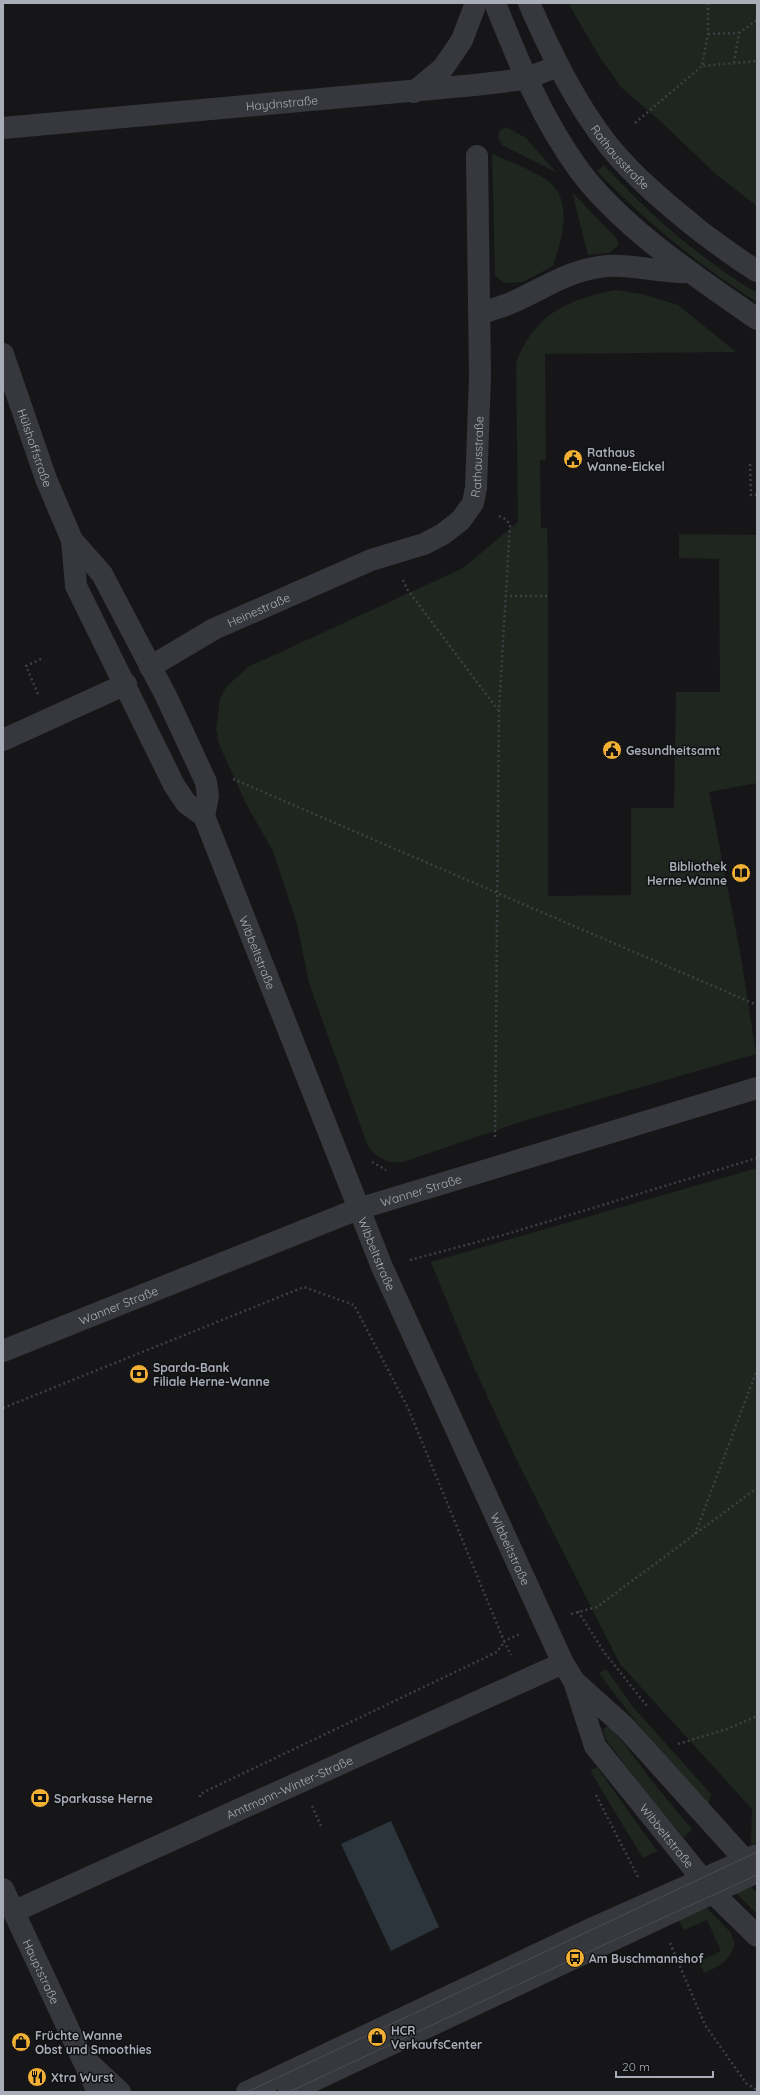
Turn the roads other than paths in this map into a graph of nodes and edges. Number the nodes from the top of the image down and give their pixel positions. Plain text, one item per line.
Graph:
1 (476, 3) edge
2 (495, 3) edge
3 (529, 3) edge
4 (558, 66) junction
5 (525, 78) junction
6 (414, 92) junction
7 (3, 128) edge
8 (476, 156) dead end
9 (757, 271) edge
10 (688, 272) junction
11 (479, 314) junction
12 (757, 319) edge
13 (3, 354) edge
14 (72, 540) junction
15 (381, 557) joint
16 (150, 667) junction
17 (126, 684) junction
18 (3, 740) edge
19 (204, 816) junction
20 (757, 1088) edge
21 (358, 1209) junction
22 (3, 1351) edge
23 (563, 1663) junction
24 (574, 1681) junction
25 (754, 1867) edge
26 (709, 1886) junction
27 (3, 1889) edge
28 (15, 1911) junction
29 (757, 1936) edge
30 (80, 2055) junction
31 (98, 2092) edge
32 (120, 2092) edge
33 (247, 2092) edge
34 (289, 2092) edge

1 - 6 street
2 - 5 street
3 - 4 street, Rathausstraße
4 - 5 street, Haydnstraße
4 - 9 street, Rathausstraße
5 - 6 street, Haydnstraße
5 - 10 street
6 - 7 street, Haydnstraße
8 - 11 street, Rathausstraße
10 - 11 street
10 - 12 street
11 - 15 street, Rathausstraße
13 - 14 street, Hülshoffstraße
14 - 16 street, Hülshoffstraße
14 - 17 street, Hülshoffstraße
15 - 16 street, Heinestraße
16 - 19 street
17 - 18 street
17 - 19 street
19 - 21 street, Wibbeltstraße
20 - 21 street, Wanner Straße
21 - 22 street, Wanner Straße
21 - 23 street, Wibbeltstraße
23 - 24 street, Wibbeltstraße
23 - 28 street, Amtmann-Winter-Straße
24 - 25 street, Wibbeltstraße
24 - 26 street, Wibbeltstraße
25 - 26 street
26 - 29 street, Wibbeltstraße
26 - 33 street
26 - 34 street
27 - 28 street, Hauptstraße
28 - 30 street, Hauptstraße
30 - 31 street, Hauptstraße
30 - 32 street, Hauptstraße

